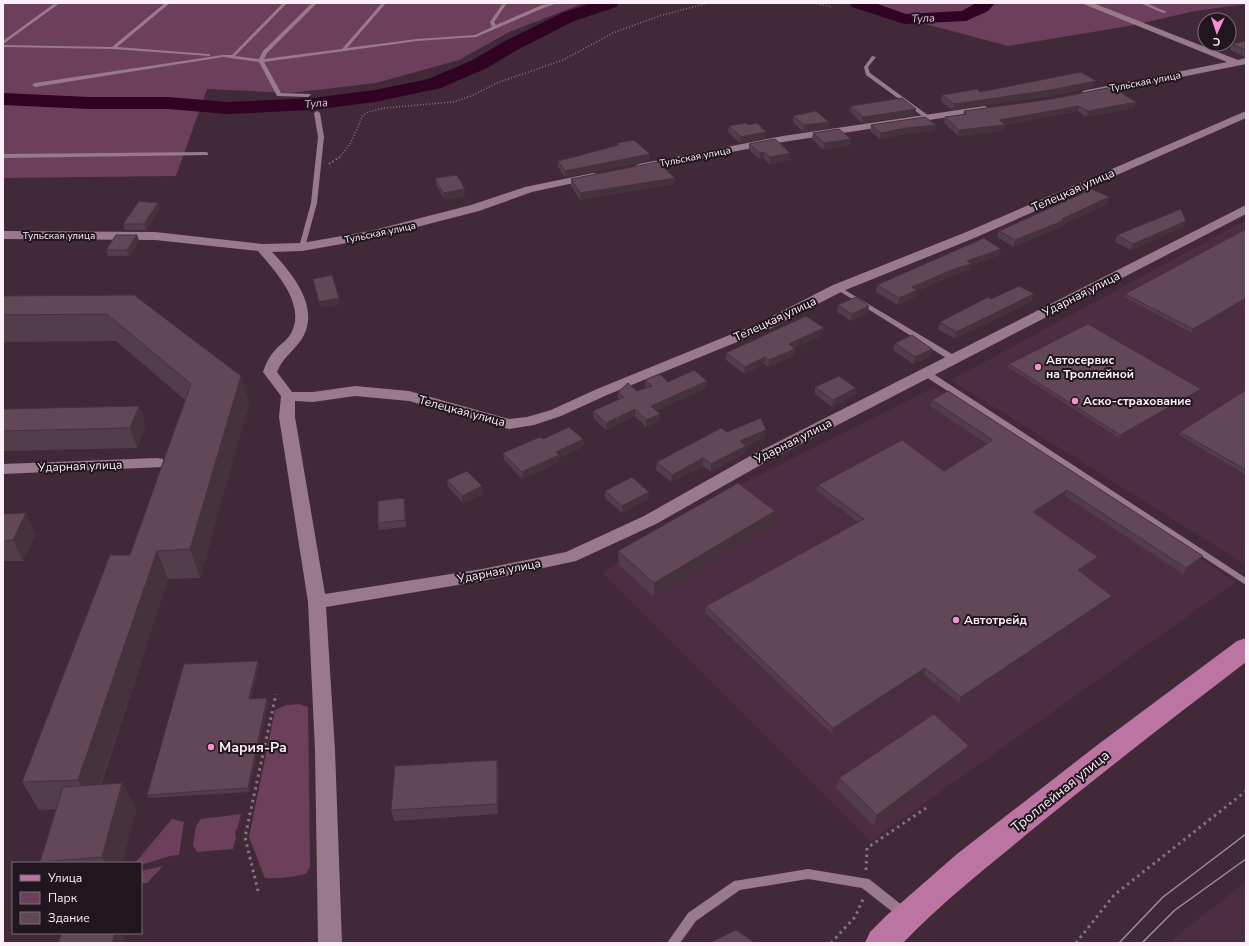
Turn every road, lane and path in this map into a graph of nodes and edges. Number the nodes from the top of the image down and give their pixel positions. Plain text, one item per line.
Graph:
1 (58, 3) edge
2 (168, 3) edge
3 (285, 3) edge
4 (315, 3) edge
5 (384, 3) edge
6 (505, 3) edge
7 (556, 3) edge
8 (708, 3) edge
9 (814, 3) edge
10 (1085, 3) edge
11 (1142, 3) edge
12 (832, 7) dead end
13 (1164, 12) dead end
14 (495, 28) junction
15 (3, 43) edge
16 (3, 46) edge
17 (113, 48) junction
18 (343, 50) junction
19 (223, 56) junction
20 (874, 57) dead end
21 (261, 61) junction
22 (1242, 62) edge
23 (35, 85) dead end
24 (308, 95) dead end
25 (1073, 96) edge
26 (996, 108) edge
27 (317, 112) dead end
28 (1246, 114) edge
29 (927, 117) junction
30 (206, 154) dead end
31 (3, 156) edge
32 (317, 168) junction
33 (629, 169) edge
34 (606, 174) edge
35 (1246, 209) edge
36 (3, 235) edge
37 (302, 247) junction
38 (262, 248) junction
39 (838, 288) junction
40 (954, 358) junction
41 (926, 373) junction
42 (288, 396) junction
43 (157, 463) dead end
44 (3, 468) edge
45 (1246, 582) edge
46 (317, 602) junction
47 (1246, 648) edge
48 (276, 694) dead end
49 (1246, 792) edge
50 (258, 891) dead end
51 (907, 916) junction
52 (330, 943) edge
53 (673, 943) edge
54 (881, 943) edge
55 (1076, 943) edge

1 - 15 lane
2 - 17 lane
3 - 19 lane
4 - 21 lane
5 - 18 lane
6 - 14 lane
7 - 14 lane
8 - 32 path
9 - 12 path
10 - 22 street
11 - 13 lane
14 - 18 lane
16 - 17 lane
17 - 19 lane
18 - 21 lane
19 - 21 lane
19 - 23 lane
20 - 29 lane
21 - 24 lane
22 - 25 street, Тульская улица
26 - 29 street, Тульская улица
27 - 32 lane
28 - 39 street, Телецкая улица
29 - 33 street, Тульская улица
30 - 31 lane
32 - 37 lane
34 - 37 street, Тульская улица
35 - 40 street, Ударная улица
36 - 38 street, Тульская улица
37 - 38 street, Тульская улица
38 - 42 street
39 - 40 lane
39 - 42 street, Телецкая улица
40 - 41 street, Ударная улица
41 - 45 lane
41 - 46 street, Ударная улица
42 - 46 street
43 - 44 street, Ударная улица
46 - 52 street
47 - 51 main road, Троллейная улица
48 - 50 path
49 - 55 path
51 - 53 lane
51 - 54 main road, Троллейная улица

